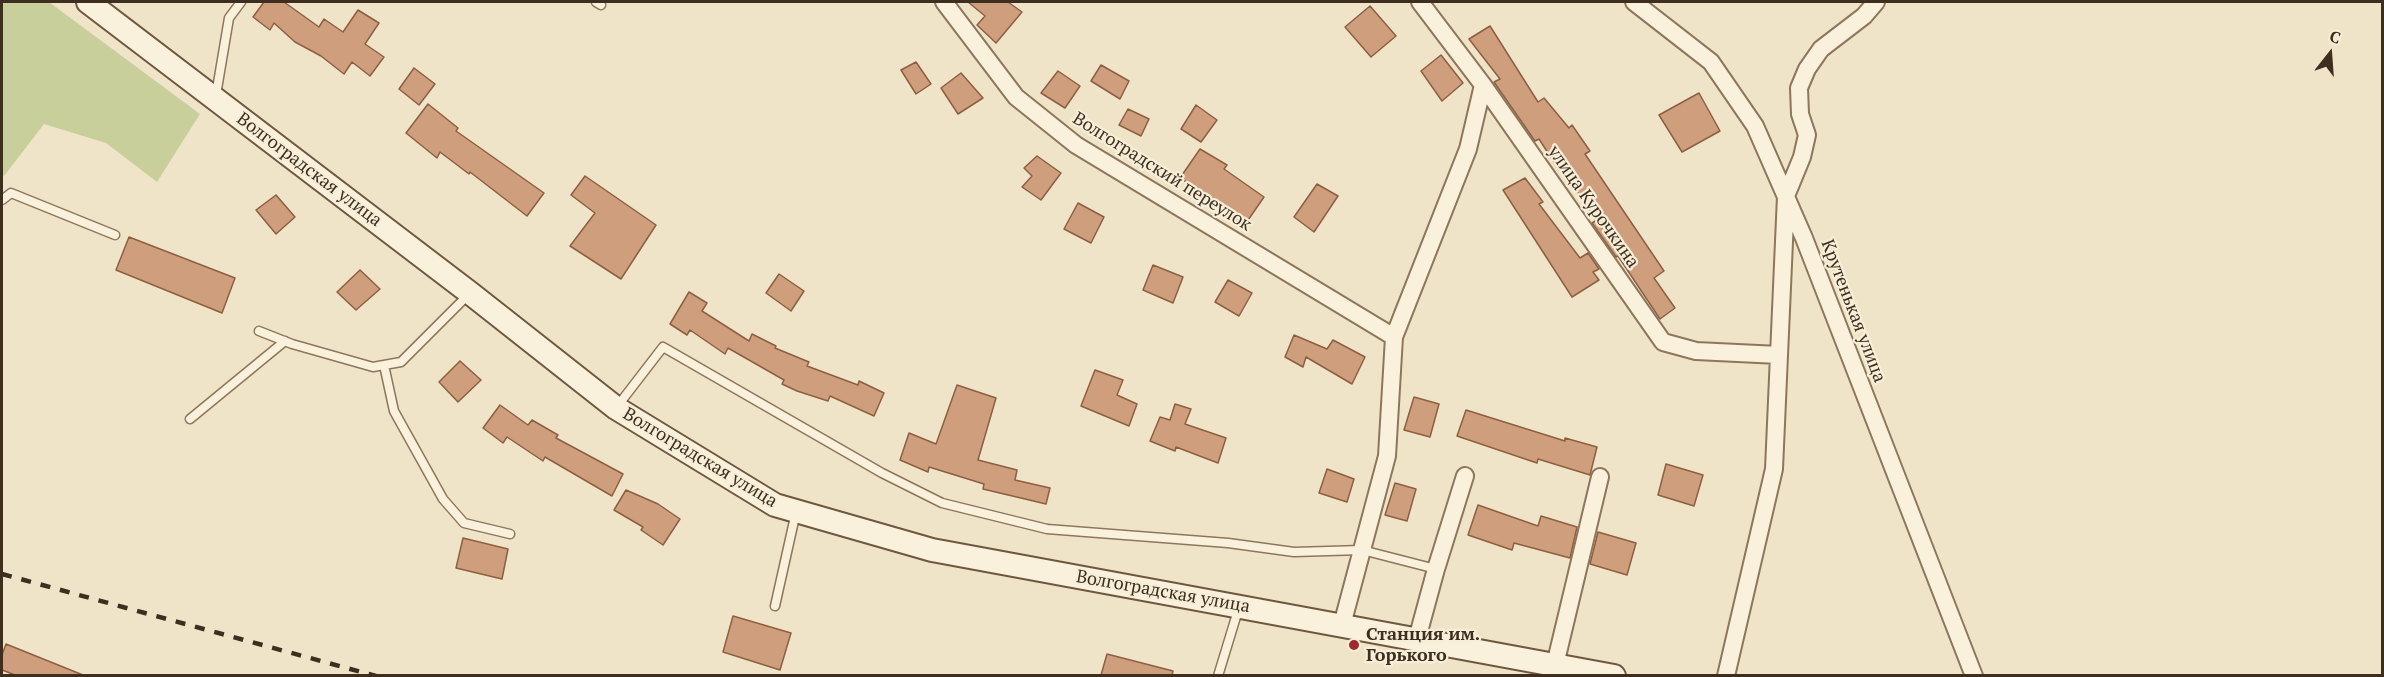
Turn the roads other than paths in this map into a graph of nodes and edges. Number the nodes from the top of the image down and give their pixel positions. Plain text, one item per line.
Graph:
1 (88, 2) edge
2 (241, 2) edge
3 (944, 2) edge
4 (1420, 2) edge
5 (1634, 2) edge
6 (1876, 2) edge
7 (1483, 85) junction
8 (216, 99) junction
9 (1786, 196) junction
10 (2, 200) edge
11 (115, 235) dead end
12 (470, 293) junction
13 (259, 331) dead end
14 (1394, 337) junction
15 (285, 341) junction
16 (1779, 355) junction
17 (384, 365) junction
18 (615, 408) junction
19 (190, 419) dead end
20 (1465, 476) dead end
21 (1600, 477) dead end
22 (796, 511) junction
23 (510, 534) dead end
24 (1362, 550) junction
25 (1436, 569) junction
26 (775, 606) dead end
27 (1239, 606) junction
28 (1342, 625) junction
29 (1417, 639) junction
30 (1555, 665) junction
31 (1218, 675) edge
32 (1614, 675) edge
33 (1726, 675) edge
34 (1974, 675) edge

1 - 8 main road, Волгоградская улица
2 - 8 lane
3 - 14 street, Волгоградский переулок
4 - 7 street, улица Курочкина
5 - 9 street, Крутенькая улица
6 - 9 street
7 - 14 street
7 - 16 street, улица Курочкина
8 - 12 main road, Волгоградская улица
9 - 16 street
9 - 34 street, Крутенькая улица
10 - 11 lane
12 - 17 lane
12 - 18 main road, Волгоградская улица
13 - 15 lane
14 - 24 street
15 - 17 lane
15 - 19 lane
16 - 33 street
17 - 23 lane
18 - 22 main road, Волгоградская улица
18 - 24 lane
20 - 25 street
21 - 30 street
22 - 26 lane
22 - 27 main road, Волгоградская улица
24 - 25 lane
24 - 28 street
25 - 29 street
27 - 28 main road, Волгоградская улица
27 - 31 lane
28 - 29 main road, Волгоградская улица
29 - 30 main road, Волгоградская улица
30 - 32 main road, Волгоградская улица

